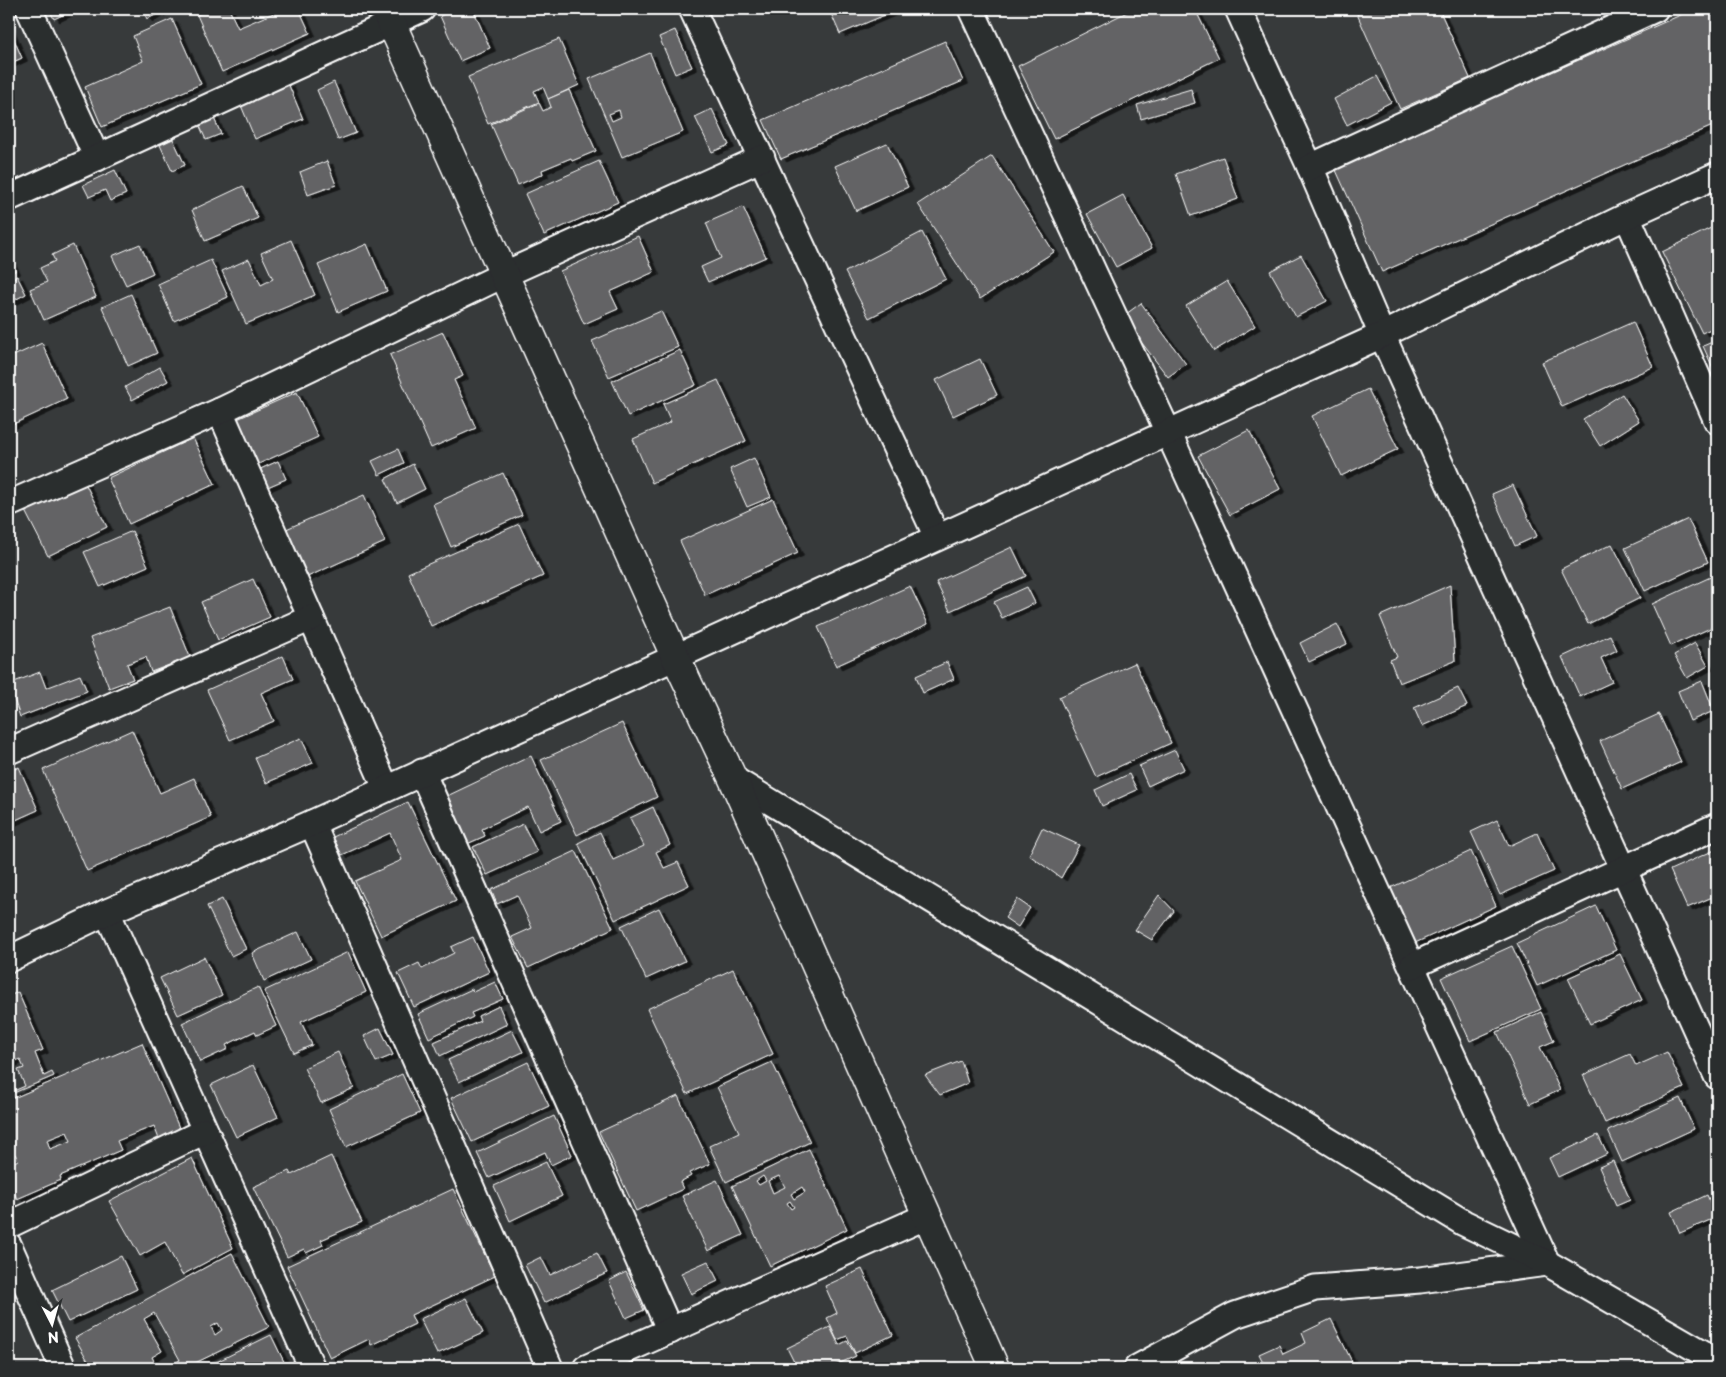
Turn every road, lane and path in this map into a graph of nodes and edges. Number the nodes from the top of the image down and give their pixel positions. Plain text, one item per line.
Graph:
1 (29, 9) edge
2 (422, 9) edge
3 (692, 9) edge
4 (971, 9) edge
5 (1238, 9) edge
6 (1655, 9) edge
7 (388, 15) edge
8 (97, 158) junction
9 (762, 158) junction
10 (1310, 167) junction
11 (1717, 175) edge
12 (9, 198) edge
13 (1627, 216) junction
14 (503, 275) junction
15 (1382, 335) junction
16 (220, 411) junction
17 (1717, 421) edge
18 (1168, 432) junction
19 (9, 504) edge
20 (936, 537) junction
21 (311, 618) junction
22 (675, 656) junction
23 (9, 750) edge
24 (422, 772) junction
25 (733, 779) junction
26 (386, 788) junction
27 (312, 822) junction
28 (1717, 826) edge
29 (1624, 869) junction
30 (107, 912) junction
31 (9, 959) edge
32 (1412, 966) junction
33 (1717, 1076) edge
34 (205, 1131) junction
35 (927, 1216) junction
36 (9, 1225) edge
37 (9, 1246) edge
38 (1547, 1263) junction
39 (670, 1331) junction
40 (1717, 1361) edge
41 (63, 1368) edge
42 (312, 1368) edge
43 (550, 1368) edge
44 (586, 1368) edge
45 (995, 1368) edge
46 (1137, 1368) edge

1 - 8 street
2 - 7 street
3 - 9 street
4 - 18 street
5 - 10 street
6 - 10 street
7 - 8 street
7 - 14 street
8 - 12 street
9 - 14 street
9 - 20 street
10 - 15 street
11 - 13 street
13 - 15 street
13 - 17 street
14 - 16 street
14 - 22 street
15 - 18 street
15 - 29 street
16 - 19 street
16 - 21 street
18 - 20 street
18 - 32 street
20 - 22 street
21 - 23 street
21 - 26 street
22 - 24 street
22 - 25 street
24 - 26 street
24 - 39 street
25 - 35 street
25 - 38 street
26 - 27 street
27 - 30 street
27 - 43 street
28 - 29 street
29 - 32 street
29 - 33 street
30 - 31 street
30 - 34 street
32 - 38 street
34 - 36 street
34 - 42 street
35 - 39 street
35 - 45 street
37 - 41 street
38 - 40 street
38 - 46 street
39 - 44 street

